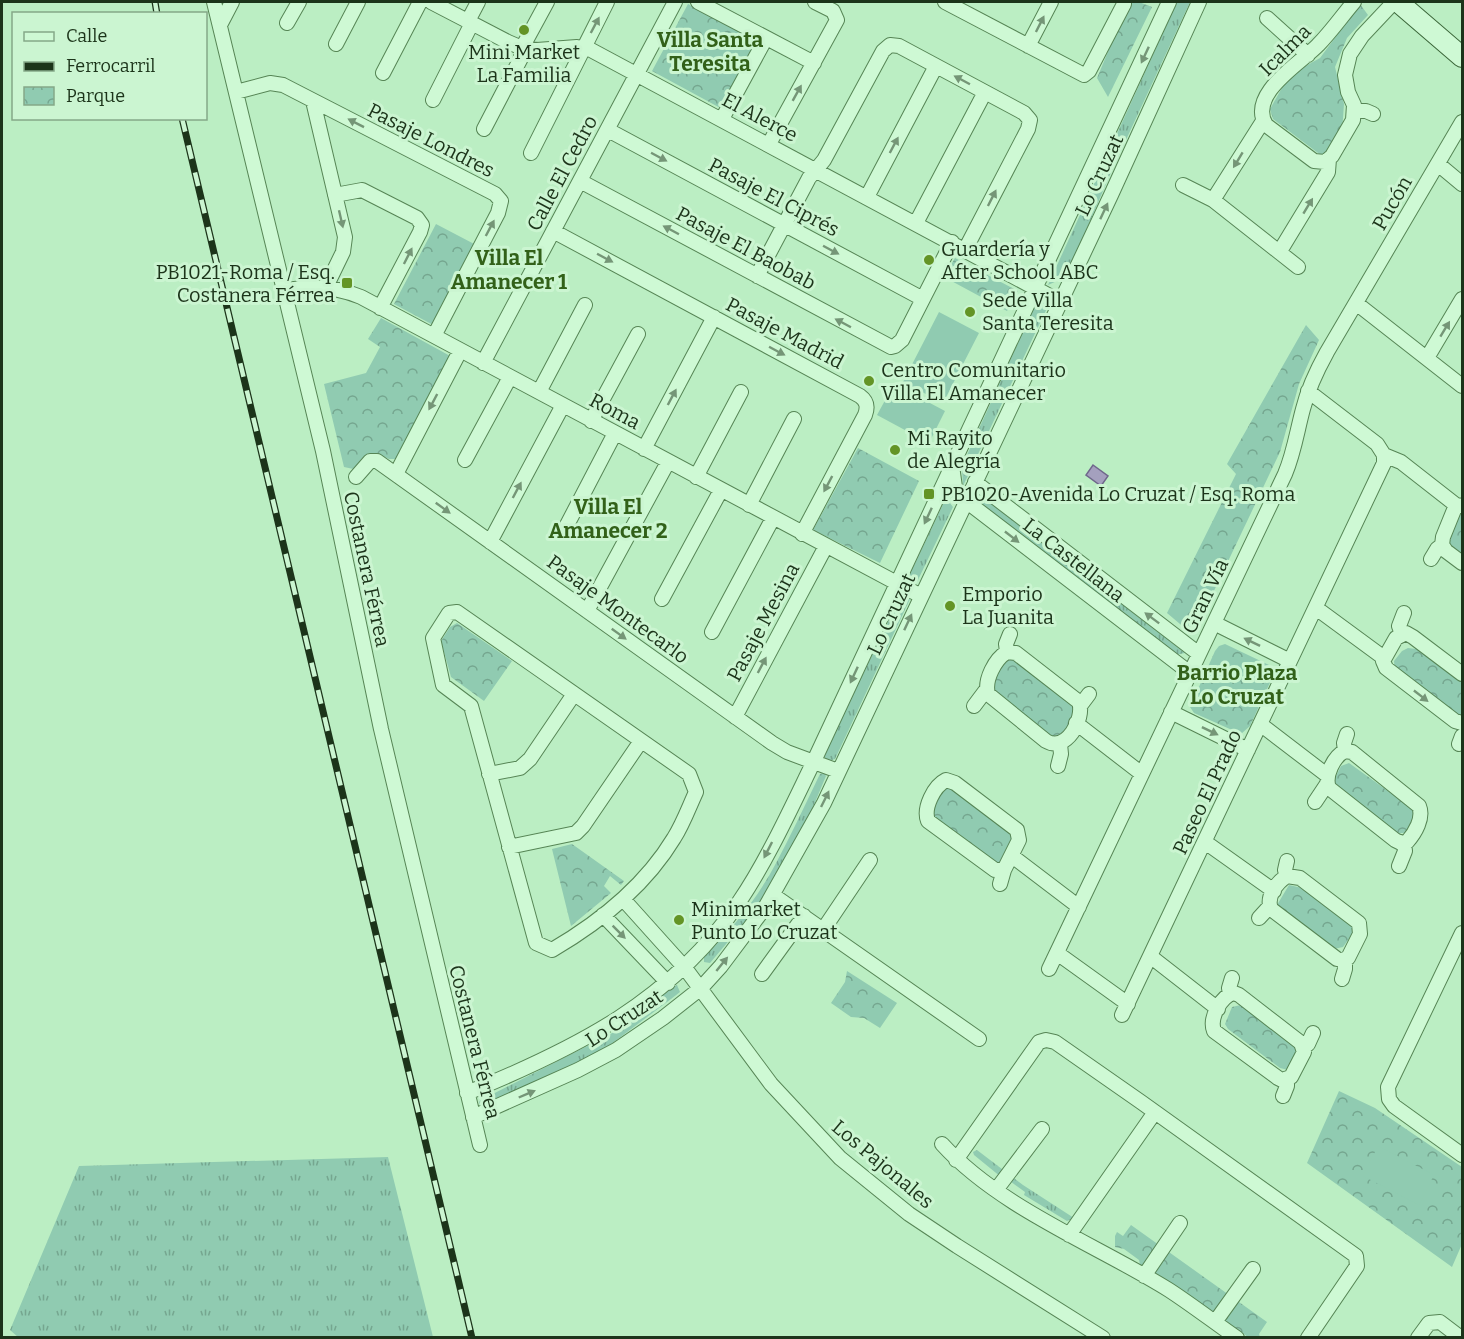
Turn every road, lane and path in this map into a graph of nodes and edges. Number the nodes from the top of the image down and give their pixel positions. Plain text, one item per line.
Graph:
1 (214, 2) edge
2 (232, 2) edge
3 (299, 2) edge
4 (358, 2) edge
5 (420, 2) edge
6 (430, 2) edge
7 (478, 2) edge
8 (547, 2) edge
9 (607, 2) edge
10 (675, 2) edge
11 (698, 2) edge
12 (815, 2) edge
13 (945, 2) edge
14 (977, 2) edge
15 (1051, 2) edge
16 (1167, 2) edge
17 (1199, 2) edge
18 (1354, 2) edge
19 (1396, 2) edge
20 (1124, 4) dead end
21 (970, 15) junction
22 (1268, 18) dead end
23 (470, 22) junction
24 (287, 23) dead end
25 (220, 25) junction
26 (766, 38) junction
27 (336, 44) dead end
28 (1028, 46) junction
29 (522, 48) junction
30 (583, 48) junction
31 (1308, 55) junction
32 (1462, 57) edge
33 (814, 63) junction
34 (936, 66) junction
35 (383, 73) dead end
36 (637, 73) junction
37 (236, 92) junction
38 (985, 92) junction
39 (433, 100) dead end
40 (313, 101) junction
41 (1354, 111) junction
42 (1373, 114) dead end
43 (722, 119) junction
44 (1263, 121) junction
45 (1462, 122) edge
46 (484, 129) dead end
47 (608, 129) junction
48 (769, 144) junction
49 (531, 153) dead end
50 (1329, 159) junction
51 (1438, 164) junction
52 (816, 170) junction
53 (580, 181) junction
54 (1462, 184) edge
55 (1183, 185) dead end
56 (335, 195) junction
57 (867, 197) junction
58 (1213, 200) junction
59 (916, 223) junction
60 (784, 225) junction
61 (553, 231) junction
62 (952, 242) junction
63 (965, 250) junction
64 (1280, 251) junction
65 (1298, 267) dead end
66 (757, 276) junction
67 (326, 287) junction
68 (1036, 288) junction
69 (283, 291) junction
70 (923, 299) junction
71 (1462, 299) edge
72 (1061, 302) junction
73 (1356, 303) junction
74 (585, 305) dead end
75 (380, 308) junction
76 (714, 317) junction
77 (638, 334) dead end
78 (434, 336) junction
79 (460, 351) junction
80 (1427, 358) junction
81 (483, 363) junction
82 (510, 377) junction
83 (1462, 386) edge
84 (1308, 391) junction
85 (539, 392) junction
86 (741, 392) dead end
87 (562, 405) junction
88 (794, 419) dead end
89 (591, 420) junction
90 (615, 433) junction
91 (644, 449) junction
92 (1384, 455) junction
93 (465, 460) dead end
94 (668, 462) junction
95 (952, 466) junction
96 (396, 474) junction
97 (356, 477) dead end
98 (696, 477) junction
99 (975, 482) junction
100 (721, 490) junction
101 (966, 501) junction
102 (749, 505) junction
103 (1460, 506) edge
104 (773, 518) junction
105 (567, 525) dead end
106 (802, 534) junction
107 (490, 542) junction
108 (1442, 545) junction
109 (826, 546) junction
110 (1431, 559) dead end
111 (1462, 563) edge
112 (896, 584) junction
113 (921, 596) junction
114 (662, 599) dead end
115 (1316, 608) junction
116 (587, 611) junction
117 (1404, 613) dead end
118 (1214, 623) junction
119 (712, 632) dead end
120 (1010, 634) dead end
121 (1401, 634) junction
122 (1007, 652) junction
123 (1199, 654) junction
124 (1384, 658) junction
125 (1290, 661) junction
126 (1190, 674) junction
127 (1462, 674) edge
128 (986, 690) junction
129 (574, 694) junction
130 (1089, 694) dead end
131 (974, 706) dead end
132 (1080, 706) junction
133 (1171, 712) junction
134 (735, 717) junction
135 (1076, 723) junction
136 (1462, 723) edge
137 (1260, 724) junction
138 (1347, 734) dead end
139 (641, 741) junction
140 (1060, 744) junction
141 (1248, 750) junction
142 (1346, 751) junction
143 (814, 761) junction
144 (1058, 766) dead end
145 (838, 771) junction
146 (489, 774) junction
147 (1142, 774) junction
148 (1327, 780) junction
149 (1315, 802) dead end
150 (1205, 842) junction
151 (1404, 843) junction
152 (509, 847) junction
153 (1012, 856) junction
154 (870, 860) dead end
155 (1287, 861) dead end
156 (1400, 866) dead end
157 (1004, 870) junction
158 (1287, 876) junction
159 (1000, 884) dead end
160 (1274, 891) junction
161 (773, 895) junction
162 (623, 899) junction
163 (1270, 906) junction
164 (1079, 907) junction
165 (603, 915) junction
166 (804, 916) junction
167 (1259, 918) dead end
168 (823, 930) junction
169 (1462, 933) edge
170 (663, 941) junction
171 (1057, 953) junction
172 (642, 955) junction
173 (1150, 956) junction
174 (1345, 960) junction
175 (685, 968) junction
176 (1049, 969) dead end
177 (762, 974) dead end
178 (1232, 978) dead end
179 (1342, 979) dead end
180 (669, 983) junction
181 (701, 988) junction
182 (1230, 994) junction
183 (1218, 1008) junction
184 (1314, 1033) dead end
185 (979, 1039) dead end
186 (1303, 1048) junction
187 (1287, 1080) junction
188 (467, 1093) junction
189 (1283, 1096) dead end
190 (1155, 1112) junction
191 (473, 1117) junction
192 (1042, 1129) dead end
193 (1462, 1137) edge
194 (942, 1144) dead end
195 (480, 1145) dead end
196 (1459, 1153) edge
197 (956, 1160) junction
198 (996, 1190) junction
199 (1180, 1223) dead end
200 (1069, 1235) junction
201 (1253, 1269) dead end
202 (1144, 1276) junction
203 (1218, 1329) edge
204 (1103, 1338) edge
205 (1237, 1338) edge
206 (1308, 1338) edge
207 (1418, 1338) edge
208 (1461, 1338) edge

1 - 25 street, Costanera Férrea
2 - 25 street
3 - 24 street
4 - 27 street
5 - 35 street
6 - 23 street, El Alerce
7 - 23 street
8 - 29 street
30 -> 9 street
10 - 36 street, Calle El Cedro
11 - 26 street
12 - 33 street
13 - 21 street
14 - 21 street
28 -> 15 street
16 -> 68 street, Lo Cruzat
72 -> 17 street, Lo Cruzat
18 - 31 street, Icalma
19 - 32 street
19 - 41 street
20 - 28 street
21 - 28 street
22 - 31 street
23 - 29 street, El Alerce
23 - 39 street
25 - 37 street, Costanera Férrea
26 - 33 street
26 - 43 street
29 - 30 street, El Alerce
29 - 46 street
30 - 36 street, El Alerce
30 - 49 street
31 - 44 street, Icalma
48 -> 33 street
38 -> 34 street
34 - 52 street
57 -> 34 street
36 - 43 street, El Alerce
36 - 47 street, Calle El Cedro
37 - 40 street, Pasaje Londres
37 - 69 street, Costanera Férrea
38 - 59 street
63 -> 38 street
40 - 56 street
78 -> 40 street, Pasaje Londres
41 - 42 street
41 - 50 street
43 - 48 street, El Alerce
44 - 50 street
44 -> 58 street, Icalma
45 - 51 street, Pucón
47 - 53 street, Calle El Cedro
47 -> 60 street, Pasaje El Ciprés
48 - 52 street, El Alerce
64 -> 50 street
51 - 54 street
51 - 73 street, Pucón
52 - 57 street, El Alerce
52 - 60 street
53 - 61 street, Calle El Cedro
66 -> 53 street, Pasaje El Baobab
55 - 58 street
56 -> 67 street
75 -> 56 street
57 - 59 street, El Alerce
58 - 64 street
59 - 62 street, El Alerce
60 - 66 street
60 -> 70 street, Pasaje El Ciprés
61 -> 76 street, Pasaje Madrid
61 - 81 street, Calle El Cedro
62 - 63 street, El Alerce
62 - 70 street
63 - 68 street, El Alerce
64 - 65 street
70 -> 66 street, Pasaje El Baobab
67 - 69 street, Roma
67 - 75 street, Roma
68 - 72 street, El Alerce
68 - 95 street, Lo Cruzat
69 - 188 street, Costanera Férrea
80 -> 71 street
72 - 99 street, Lo Cruzat
73 - 80 street
73 - 84 street, Gran Vía
74 - 85 street
75 - 78 street, Roma
91 -> 76 street
76 -> 106 street, Pasaje Madrid
77 - 89 street
78 - 79 street, Roma
79 - 81 street, Roma
79 -> 96 street
80 - 83 street
81 - 82 street, Roma
82 - 85 street, Roma
82 - 93 street
84 - 92 street
84 - 118 street, Gran Vía
85 - 87 street, Roma
86 - 98 street
87 - 89 street, Roma
107 -> 87 street
88 - 102 street
89 - 90 street, Roma
90 - 91 street, Roma
90 - 105 street
91 - 94 street, Roma
92 - 103 street
92 - 115 street, Paseo El Prado
94 - 98 street, Roma
94 - 116 street
95 - 101 street, La Castellana
95 -> 112 street, Lo Cruzat
96 - 97 street, Pasaje Montecarlo
96 -> 107 street, Pasaje Montecarlo
98 - 100 street, Roma
99 - 101 street, Lo Cruzat
123 -> 99 street, La Castellana
100 - 102 street, Roma
100 - 114 street
101 - 113 street, Lo Cruzat
101 -> 126 street, La Castellana
102 - 104 street, Roma
103 - 108 street
104 - 106 street, Roma
104 - 119 street
106 - 109 street, Roma
107 - 116 street, Pasaje Montecarlo
108 - 110 street
108 - 111 street
109 - 112 street, Roma
134 -> 109 street, Pasaje Mesina
112 - 113 street, Roma
112 -> 143 street, Lo Cruzat
145 -> 113 street, Lo Cruzat
115 - 124 street
115 - 125 street, Paseo El Prado
116 -> 134 street, Pasaje Montecarlo
117 - 121 street
118 - 123 street, Gran Vía
125 -> 118 street
120 - 122 street
121 - 124 street
121 - 127 street
122 - 128 street
122 - 132 street
123 - 126 street, Gran Vía
124 -> 136 street
125 - 137 street, Paseo El Prado
126 - 133 street, Gran Vía
128 - 131 street
128 - 140 street
129 - 139 street
129 - 146 street
129 - 146 street
130 - 132 street
132 - 135 street
133 -> 141 street
133 - 147 street, Gran Vía
134 - 143 street, Pasaje Montecarlo
135 - 140 street
135 - 147 street
137 - 141 street, Paseo El Prado
137 - 148 street
138 - 142 street
139 - 152 street
139 - 162 street
140 - 144 street
141 - 150 street, Paseo El Prado
142 - 148 street
142 - 151 street
143 - 145 street, Pasaje Montecarlo
143 -> 175 street, Lo Cruzat
161 -> 145 street, Lo Cruzat
146 - 152 street
147 - 164 street, Gran Vía
148 - 149 street
148 - 151 street
150 - 160 street
150 - 173 street, Paseo El Prado
151 - 156 street
152 - 165 street
153 - 157 street
153 - 157 street
153 - 164 street
154 - 168 street
155 - 158 street
157 - 159 street
158 - 160 street
158 - 174 street
160 - 163 street
161 - 166 street
181 -> 161 street, Lo Cruzat
162 - 165 street
162 - 170 street, Los Pajonales
163 - 167 street
163 - 174 street
164 - 171 street, Gran Vía
165 -> 172 street
166 - 168 street
166 - 177 street
168 - 185 street
169 - 196 street
170 - 172 street
170 - 175 street, Los Pajonales
171 - 173 street, Paseo El Prado
171 - 176 street, Gran Vía
172 - 180 street
173 - 183 street
174 - 179 street
175 - 180 street, Lo Cruzat
175 - 181 street, Los Pajonales
178 - 182 street
180 - 188 street, Lo Cruzat
191 -> 181 street, Lo Cruzat
181 - 204 street, Los Pajonales
182 - 183 street
182 - 186 street
183 - 187 street
184 - 186 street
186 - 187 street
187 - 189 street
188 - 191 street, Costanera Férrea
190 - 197 street
190 - 200 street
190 - 206 street
191 - 195 street, Costanera Férrea
192 - 198 street
193 - 196 street
194 - 197 street
197 - 198 street
198 - 200 street
199 - 202 street
200 - 202 street
201 - 203 street
202 - 203 street
203 - 205 street
207 - 208 street

